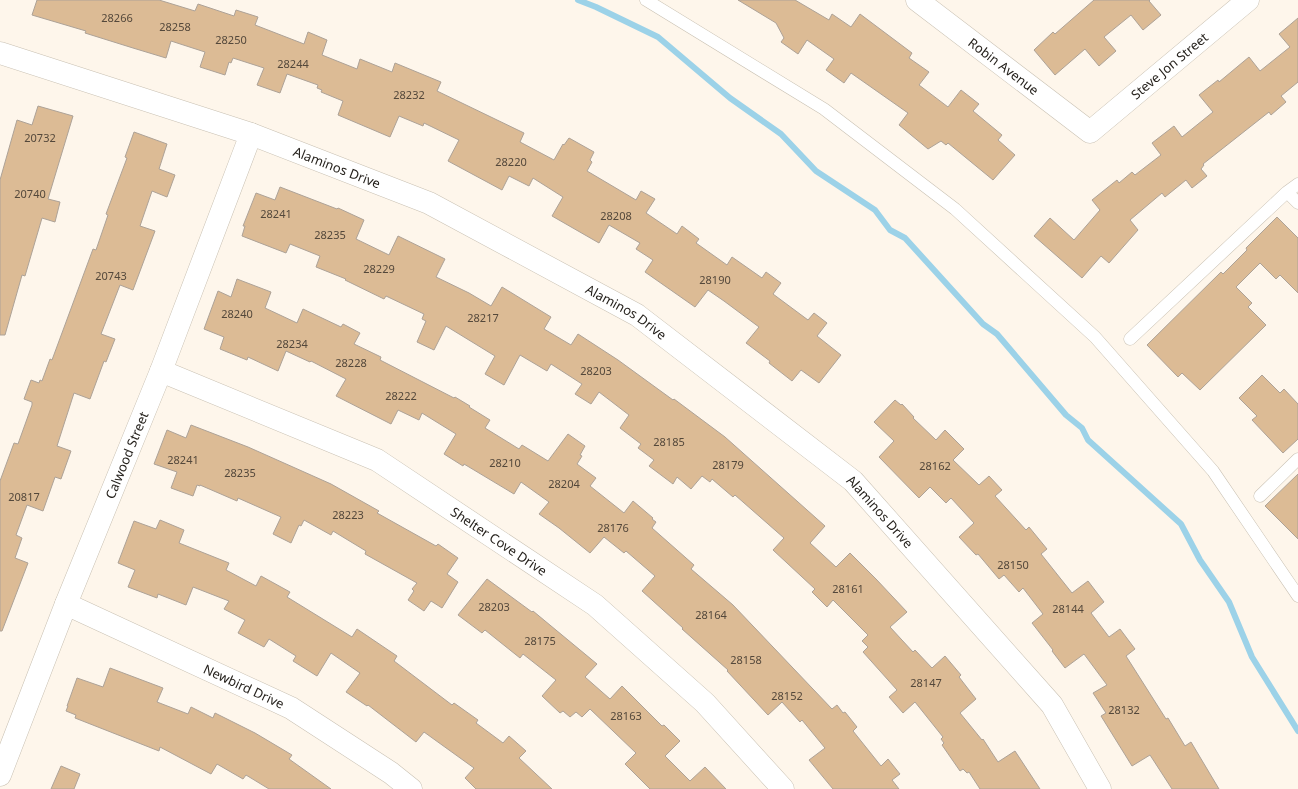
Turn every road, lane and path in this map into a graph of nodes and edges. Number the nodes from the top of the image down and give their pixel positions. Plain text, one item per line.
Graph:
1 (646, 0) edge
2 (917, 0) edge
3 (1248, 0) edge
4 (1, 56) edge
5 (1090, 132) joint
6 (251, 134) junction
7 (1298, 184) edge
8 (1287, 192) junction
9 (1298, 203) edge
10 (1130, 339) dead end
11 (161, 371) junction
12 (1298, 459) edge
13 (1260, 496) dead end
14 (1298, 596) edge
15 (66, 604) junction
16 (0, 775) edge
17 (411, 789) edge
18 (783, 789) edge
19 (1100, 789) edge

1 - 14 lane
2 - 5 street, Robin Avenue
3 - 5 street, Steve Jon Street
4 - 6 street, Alaminos Drive
6 - 11 street, Calwood Street
6 - 19 street, Alaminos Drive
7 - 8 lane
8 - 9 lane
8 - 10 lane
11 - 15 street, Calwood Street
11 - 18 street, Shelter Cove Drive
12 - 13 lane
15 - 16 street, Calwood Street
15 - 17 street, Newbird Drive

